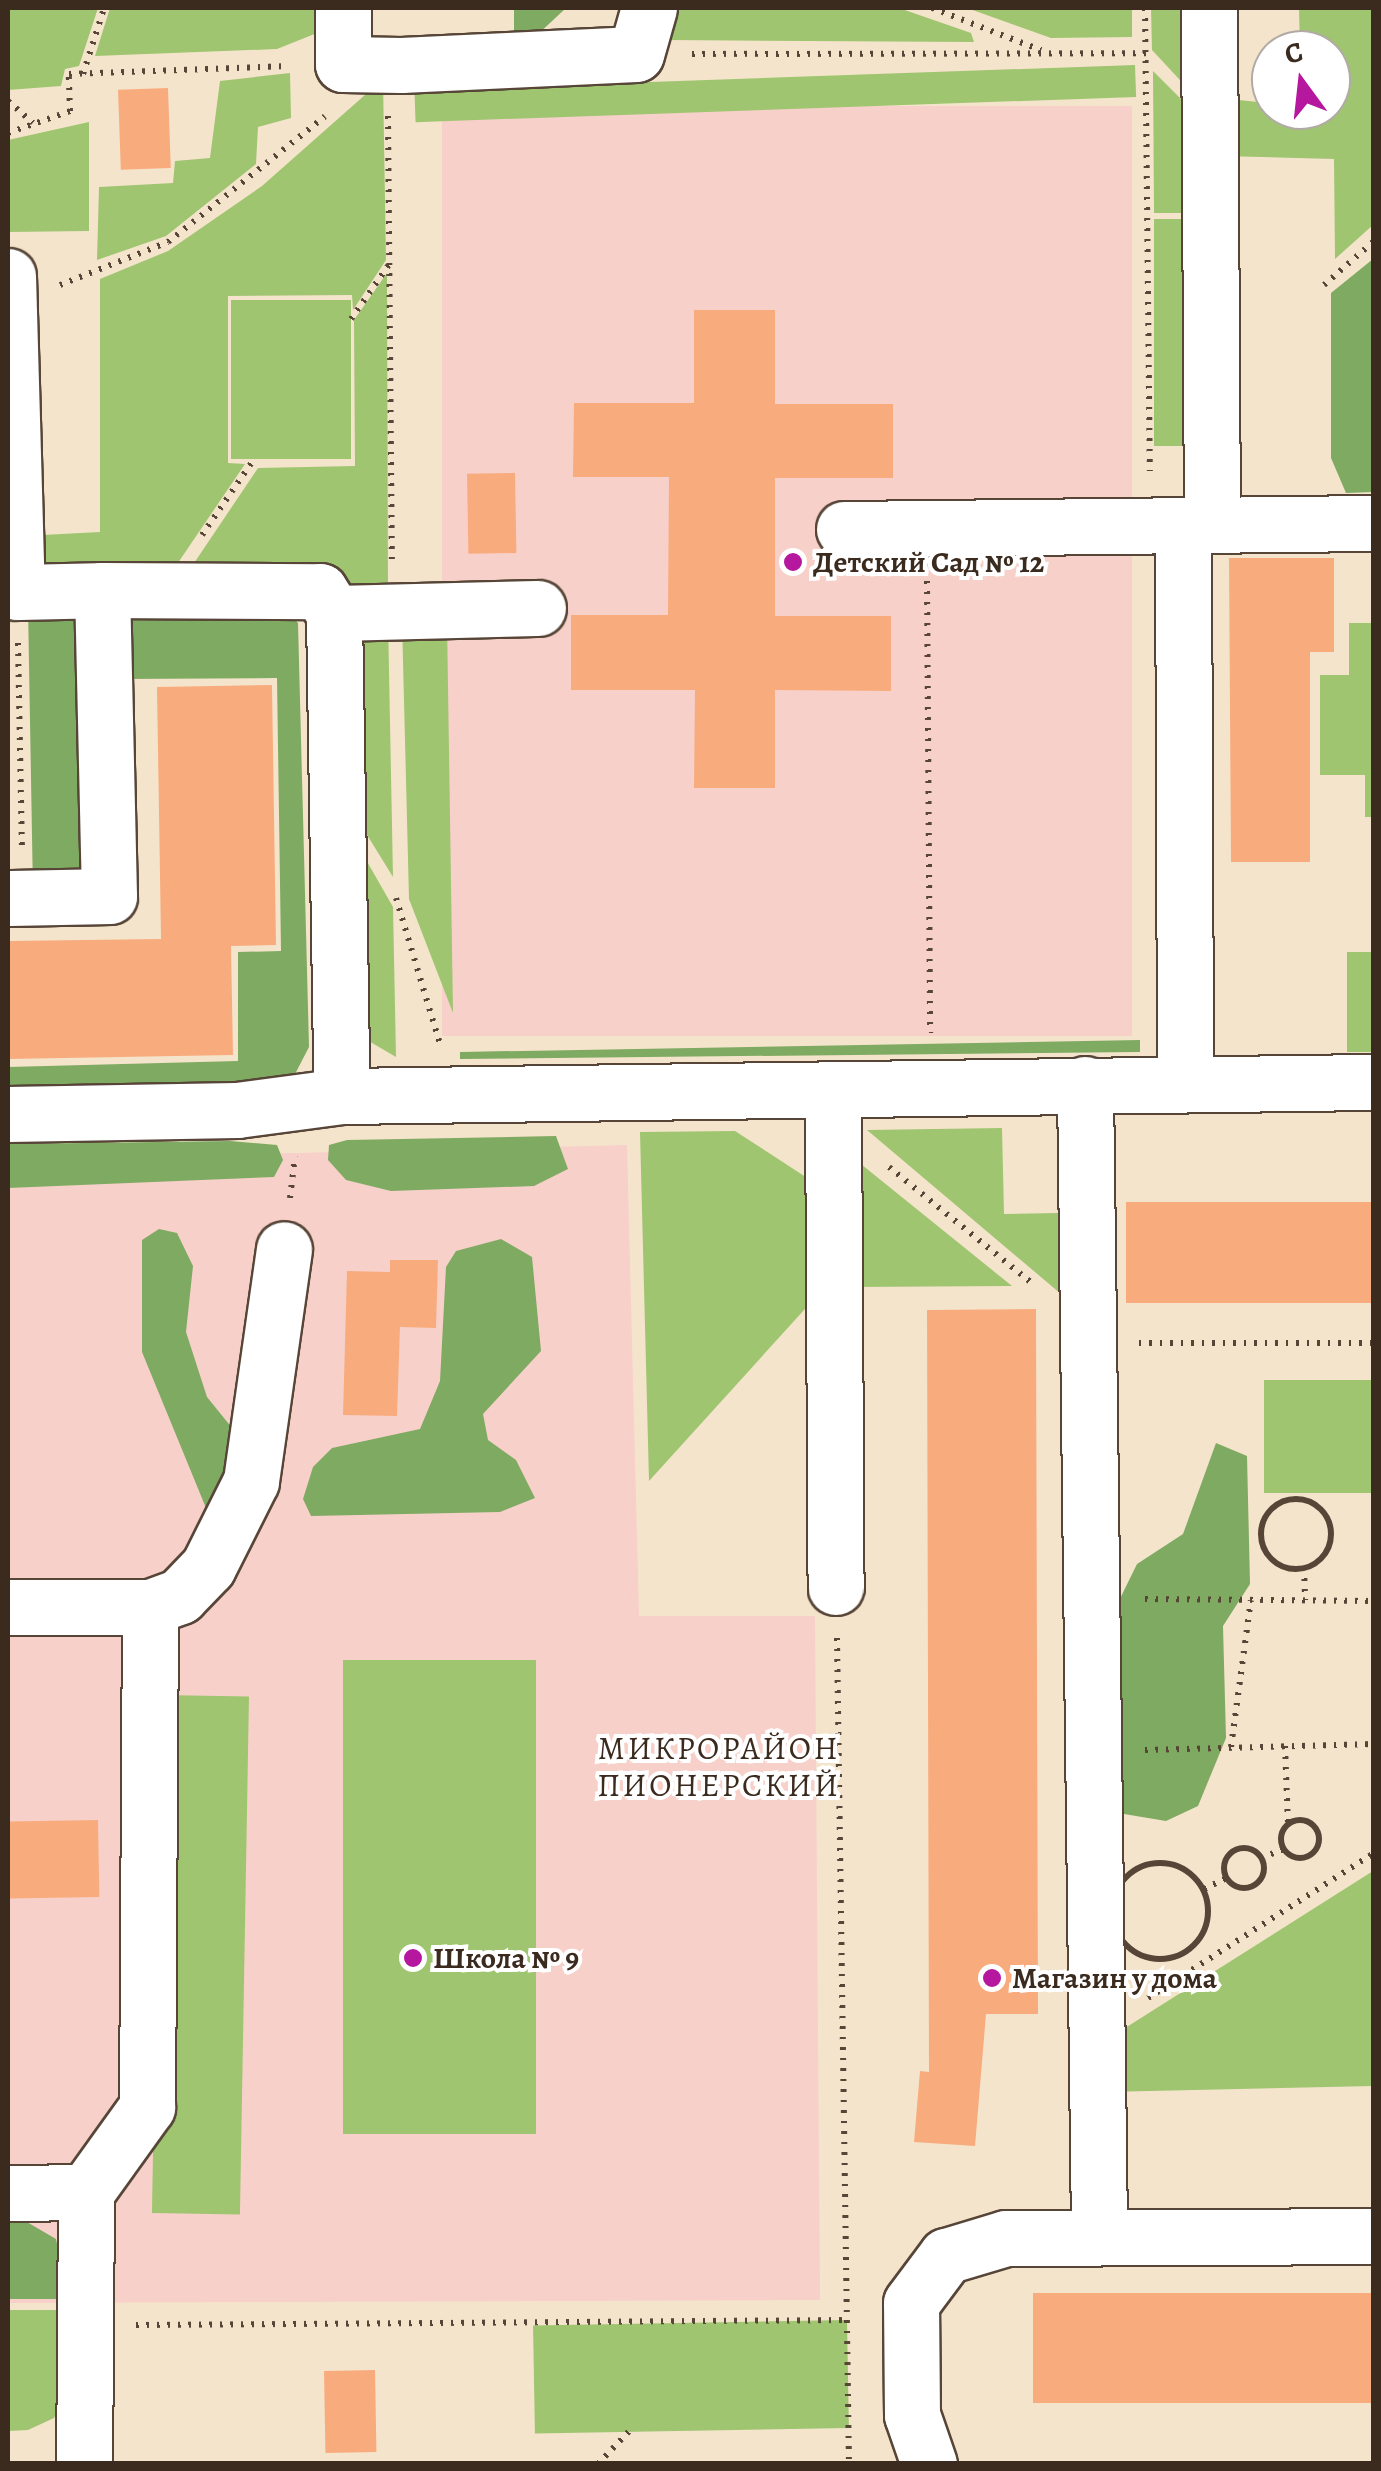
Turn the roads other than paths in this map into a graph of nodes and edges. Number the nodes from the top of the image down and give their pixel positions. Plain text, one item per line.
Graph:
1 (344, 8) edge
2 (1209, 8) edge
3 (642, 31) edge
4 (8, 291) edge
5 (1374, 523) edge
6 (1182, 525) junction
7 (844, 529) dead end
8 (102, 590) junction
9 (538, 608) dead end
10 (334, 613) junction
11 (15, 897) edge
12 (1374, 1082) edge
13 (1186, 1083) junction
14 (1084, 1084) junction
15 (342, 1096) junction
16 (833, 1108) junction
17 (8, 1114) edge
18 (284, 1249) road end
19 (836, 1587) road end
20 (8, 1606) edge
21 (150, 1607) junction
22 (86, 2192) junction
23 (8, 2193) edge
24 (1099, 2235) junction
25 (1374, 2236) edge
26 (84, 2464) edge
27 (929, 2464) edge

1 - 3 street
2 - 6 street
4 - 8 street
5 - 6 street
6 - 7 street
6 - 13 street
8 - 10 street
8 - 11 street
9 - 10 street
10 - 15 street
12 - 13 street
13 - 14 street
14 - 16 street
14 - 24 street
15 - 16 street
15 - 17 street
16 - 19 street
18 - 21 street
20 - 21 street
21 - 22 street
22 - 23 street
22 - 26 street
24 - 25 street
24 - 27 street

